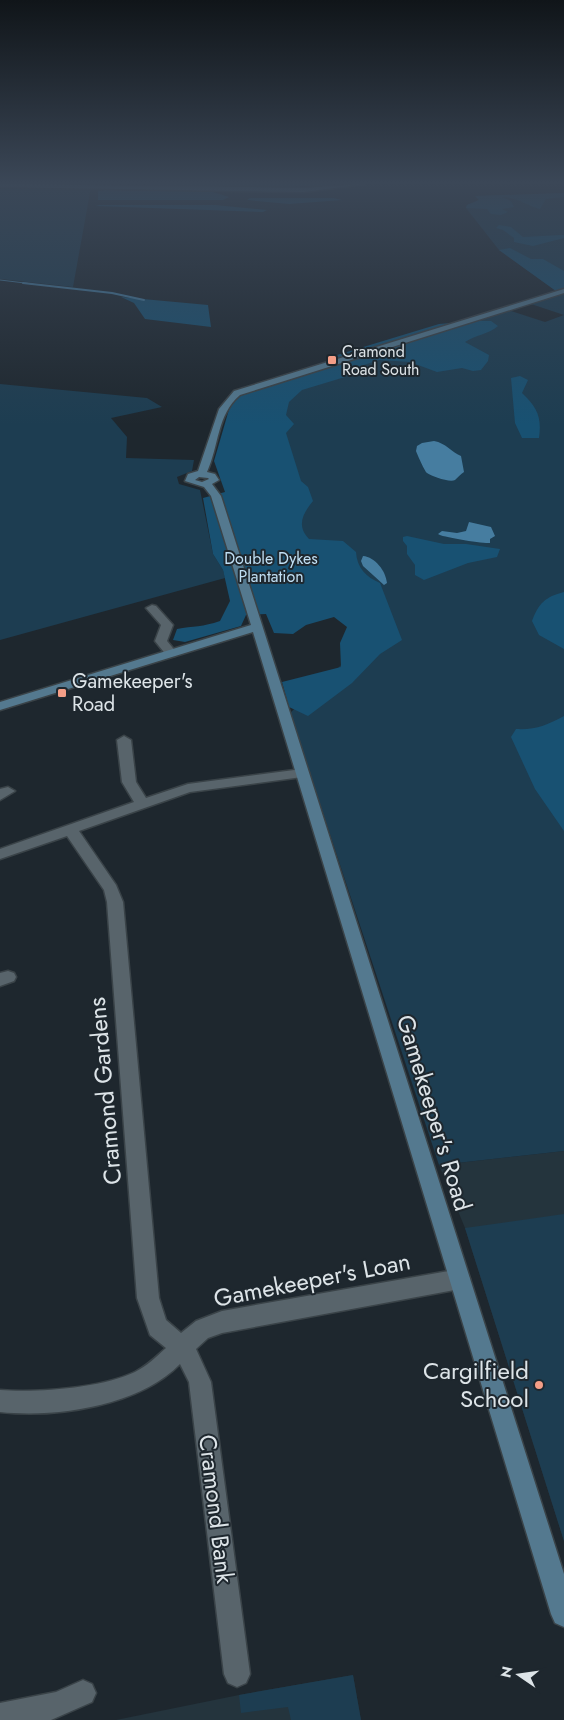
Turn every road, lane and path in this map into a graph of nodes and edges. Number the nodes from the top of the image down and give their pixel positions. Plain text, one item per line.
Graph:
1 (564, 291) edge
2 (202, 474) junction
3 (207, 484) junction
4 (152, 608) dead end
5 (257, 627) junction
6 (171, 652) junction
7 (0, 706) edge
8 (124, 740) dead end
9 (302, 773) junction
10 (143, 804) junction
11 (71, 830) junction
12 (0, 854) edge
13 (460, 1279) junction
14 (182, 1348) junction
15 (0, 1401) edge
16 (564, 1614) edge
17 (237, 1674) dead end
18 (82, 1692) dead end
19 (0, 1718) edge

1 - 2 street
2 - 3 street, Gamekeeper's Road
2 - 3 street
3 - 5 street, Gamekeeper's Road
4 - 6 street
5 - 6 street
5 - 9 street, Gamekeeper's Road
6 - 7 street
8 - 10 street
9 - 10 street
9 - 13 street, Gamekeeper's Road
10 - 11 street
11 - 12 street
11 - 14 street, Cramond Gardens
13 - 14 street, Gamekeeper's Loan
13 - 16 street, Gamekeeper's Road
14 - 15 street, Gamekeeper's Loan
14 - 17 street, Cramond Bank
18 - 19 street

